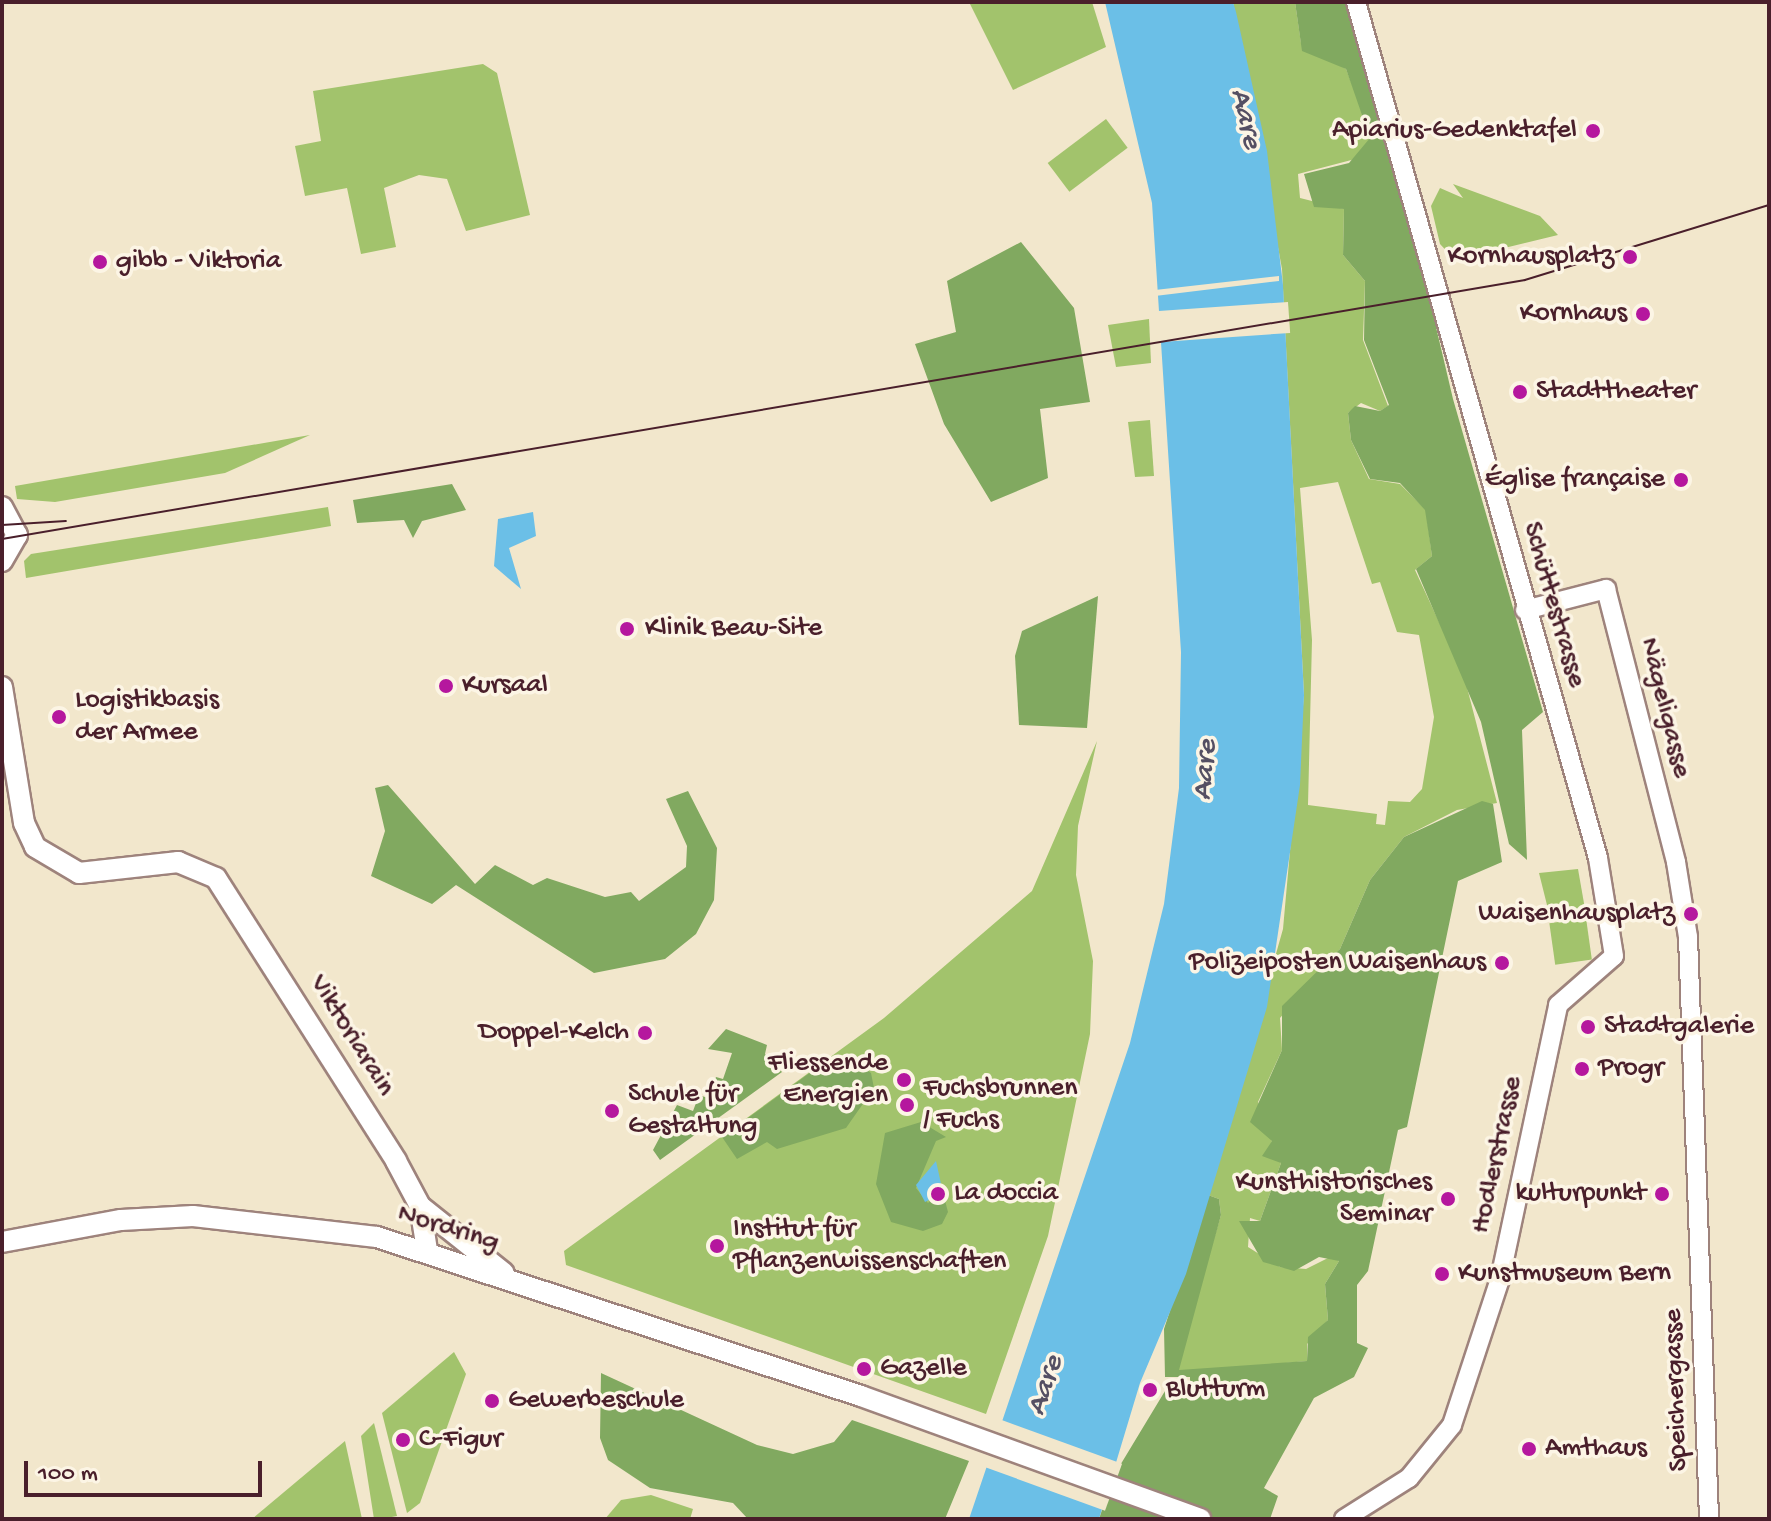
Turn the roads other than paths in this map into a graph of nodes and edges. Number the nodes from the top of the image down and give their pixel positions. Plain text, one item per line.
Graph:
1 (1356, 2) edge
2 (2, 507) edge
3 (2, 561) edge
4 (1525, 610) junction
5 (2, 687) edge
6 (1609, 917) joint
7 (1686, 923) joint
8 (420, 1206) junction
9 (2, 1242) edge
10 (427, 1250) junction
11 (509, 1277) junction
12 (1200, 1519) edge
13 (1344, 1519) edge
14 (1709, 1519) edge

1 - 4 street, Schüttestrasse
2 - 3 main road
4 - 6 street, Schüttestrasse
4 - 7 street, Nägeligasse
5 - 8 main road, Viktoriarain
6 - 13 street, Hodlerstrasse
7 - 14 street, Speichergasse
8 - 10 main road, Viktoriarain
8 - 11 main road
9 - 10 main road, Nordring
10 - 11 main road, Nordring
11 - 12 main road, Nordring

